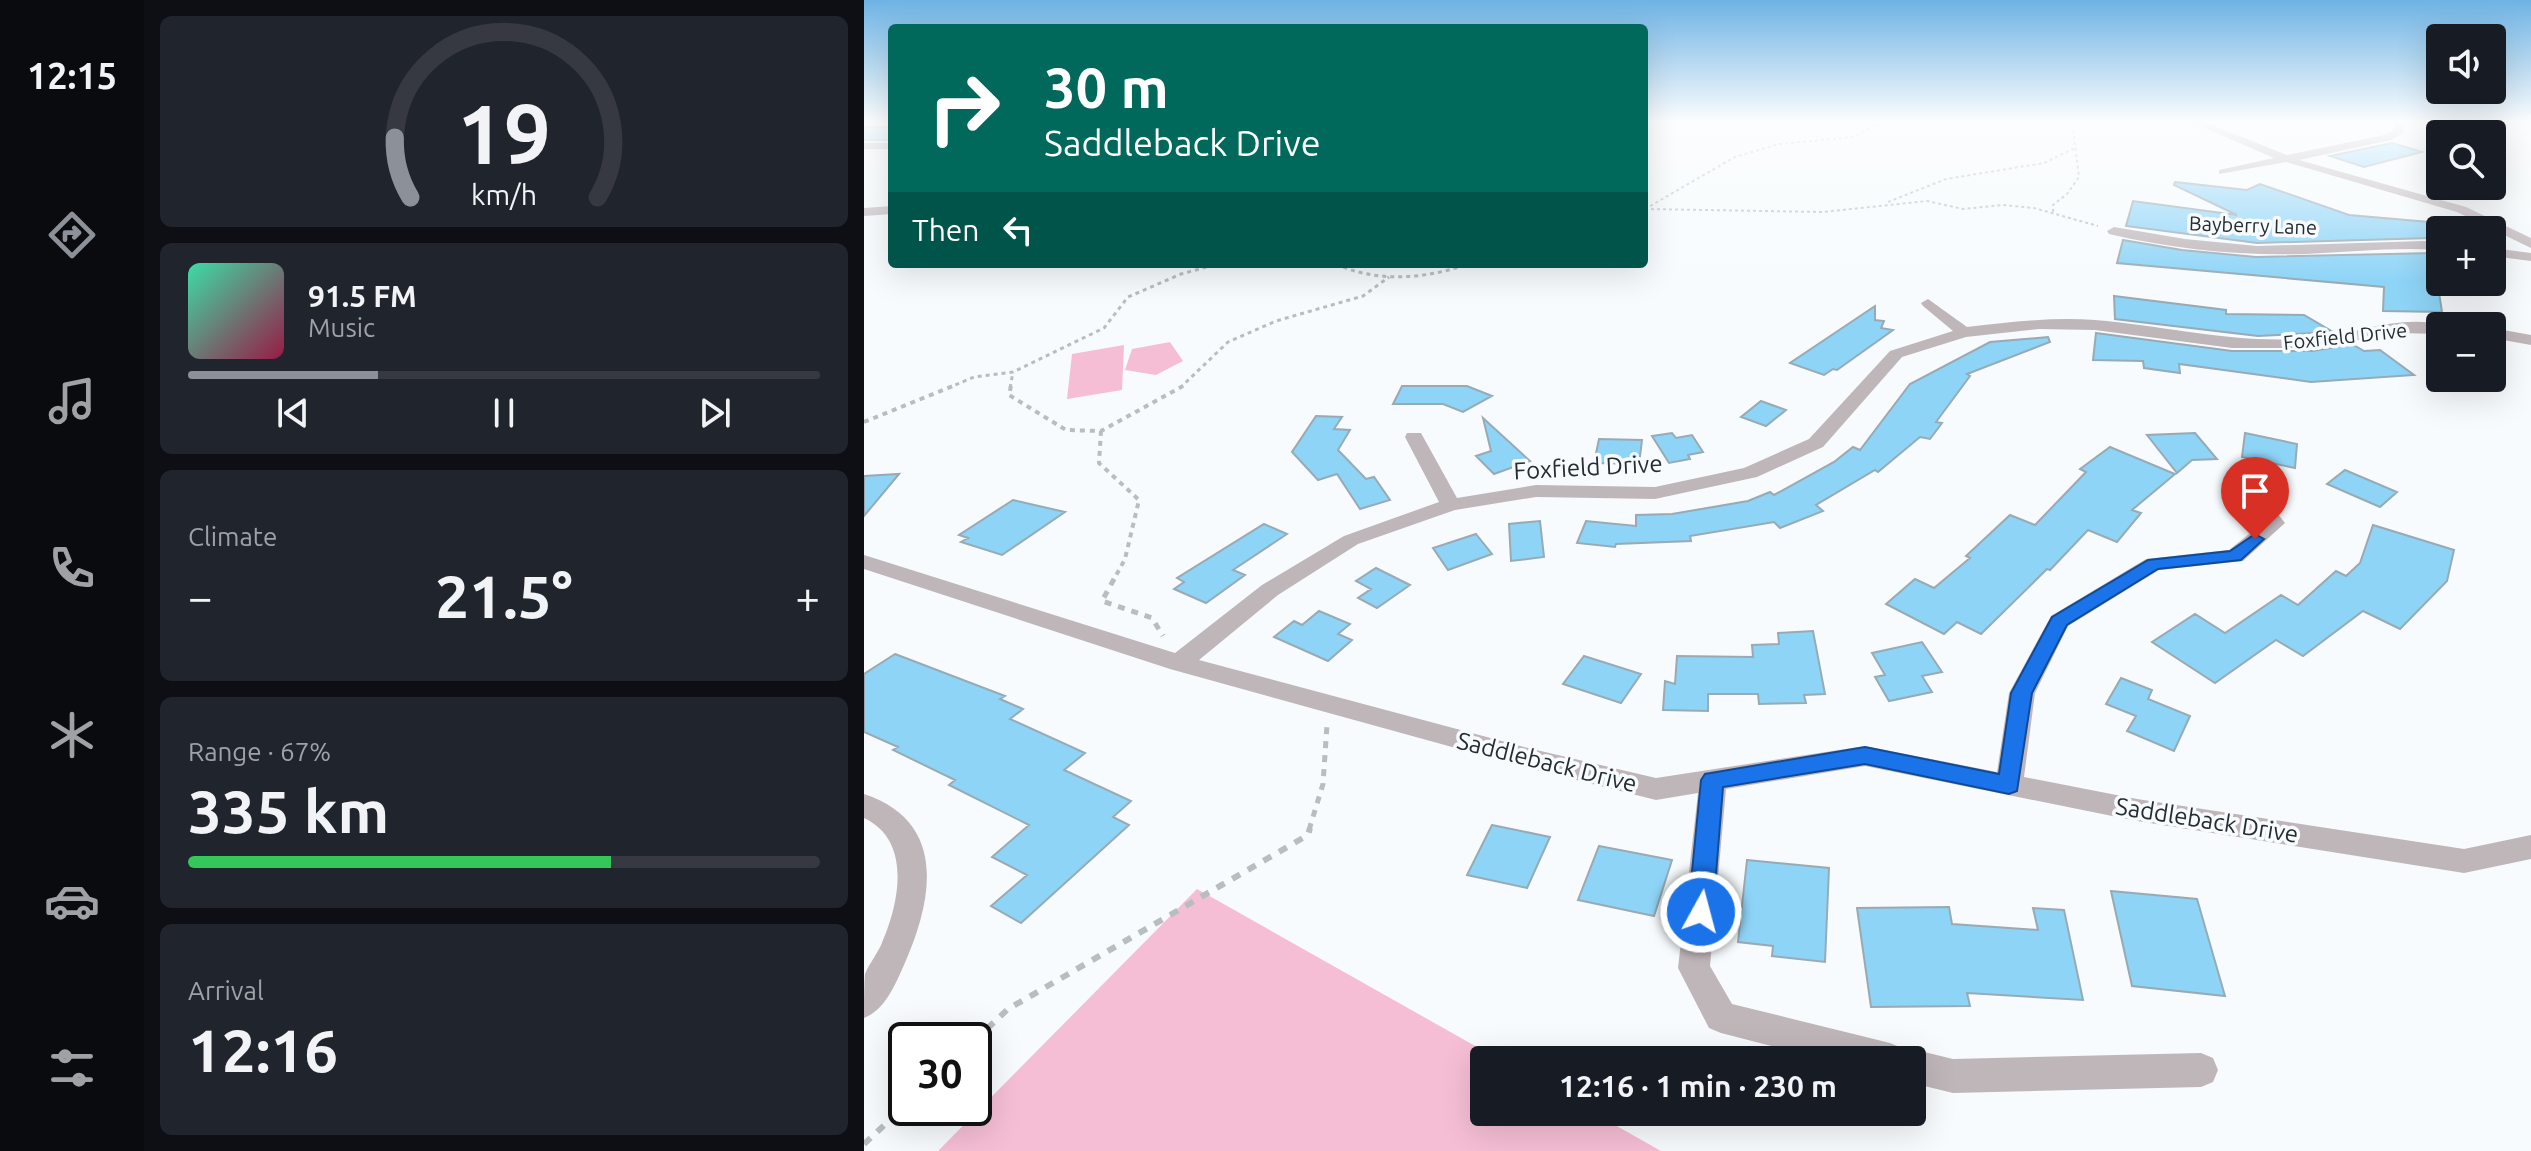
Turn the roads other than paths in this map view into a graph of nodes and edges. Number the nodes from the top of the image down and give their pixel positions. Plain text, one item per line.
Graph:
1 (2340, 175) edge
2 (888, 210) edge
3 (864, 212) edge
4 (2114, 231) road end
5 (2531, 244) edge
6 (2426, 245) edge
7 (2506, 254) edge
8 (2531, 257) edge
9 (1928, 303) dead end
10 (2426, 329) edge
11 (1964, 332) junction
12 (2506, 336) edge
13 (2531, 340) edge
14 (1414, 437) dead end
15 (2260, 504) dead end
16 (1451, 505) junction
17 (864, 562) edge
18 (1179, 663) junction
19 (1713, 780) junction
20 (2009, 785) junction
21 (864, 805) edge
22 (2531, 847) edge
23 (864, 1002) edge
24 (1835, 1046) edge
25 (1926, 1069) edge
26 (2201, 1070) dead end

1 - 5 street
2 - 3 street
4 - 6 street, Bayberry Lane
7 - 8 street
9 - 11 street
10 - 11 street, Foxfield Drive
11 - 16 street, Foxfield Drive
12 - 13 street
14 - 16 street
15 - 20 street
16 - 18 street, Foxfield Drive
17 - 18 street, Saddleback Drive
18 - 19 street, Saddleback Drive
19 - 20 street, Saddleback Drive
19 - 24 street
20 - 22 street, Saddleback Drive
21 - 23 street
25 - 26 street

